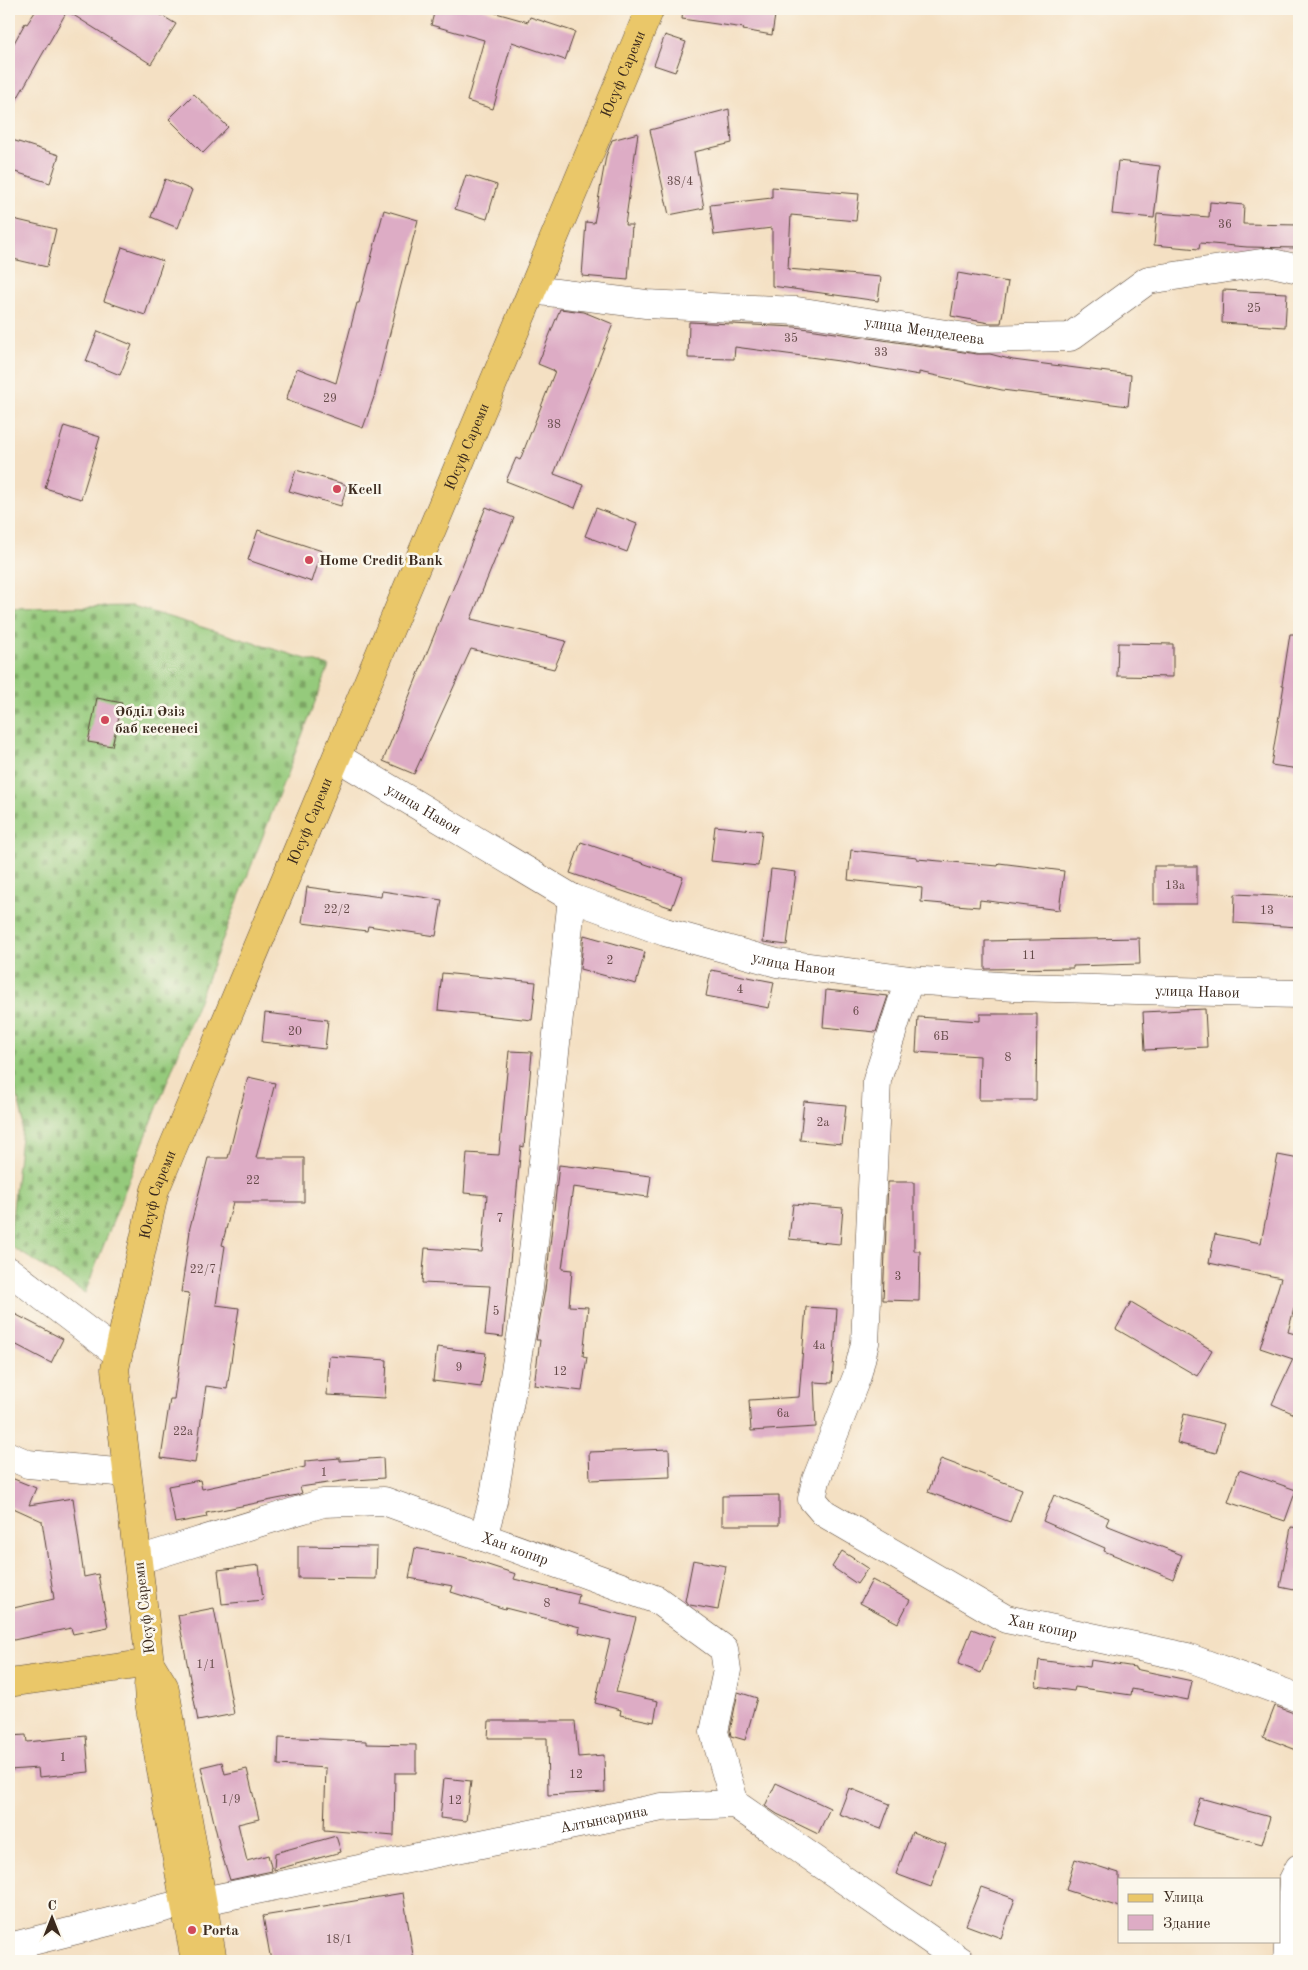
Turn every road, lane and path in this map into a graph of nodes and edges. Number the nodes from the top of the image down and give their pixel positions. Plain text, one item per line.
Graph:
1 (650, 9) edge
2 (1299, 268) edge
3 (532, 290) junction
4 (337, 757) junction
5 (572, 898) junction
6 (909, 980) junction
7 (1299, 994) edge
8 (9, 1271) edge
9 (118, 1354) junction
10 (9, 1456) edge
11 (128, 1473) junction
12 (484, 1537) junction
13 (138, 1560) junction
14 (150, 1663) junction
15 (9, 1683) edge
16 (1299, 1698) edge
17 (735, 1804) junction
18 (1299, 1868) edge
19 (194, 1902) junction
20 (1295, 1919) edge
21 (9, 1947) edge
22 (195, 1961) edge
23 (213, 1961) edge
24 (961, 1961) edge
25 (1287, 1961) edge

1 - 3 main road, Юсуф Сареми
2 - 3 street, улица Менделеева
3 - 4 main road, Юсуф Сареми
4 - 5 street, улица Навои
4 - 9 main road, Юсуф Сареми
5 - 6 street, улица Навои
5 - 12 street
6 - 7 street, улица Навои
6 - 16 street, Хан копир
8 - 9 street
9 - 11 main road, Юсуф Сареми
10 - 11 street
11 - 13 main road, Юсуф Сареми
12 - 13 street, Хан копир
12 - 17 street, Хан копир
13 - 14 main road, Юсуф Сареми
14 - 15 main road
14 - 19 main road, Юсуф Сареми
17 - 19 street, Алтынсарина
17 - 24 street
18 - 20 street
19 - 21 street, Алтынсарина
19 - 22 main road, Юсуф Сареми
19 - 23 main road, Юсуф Сареми
20 - 25 street

